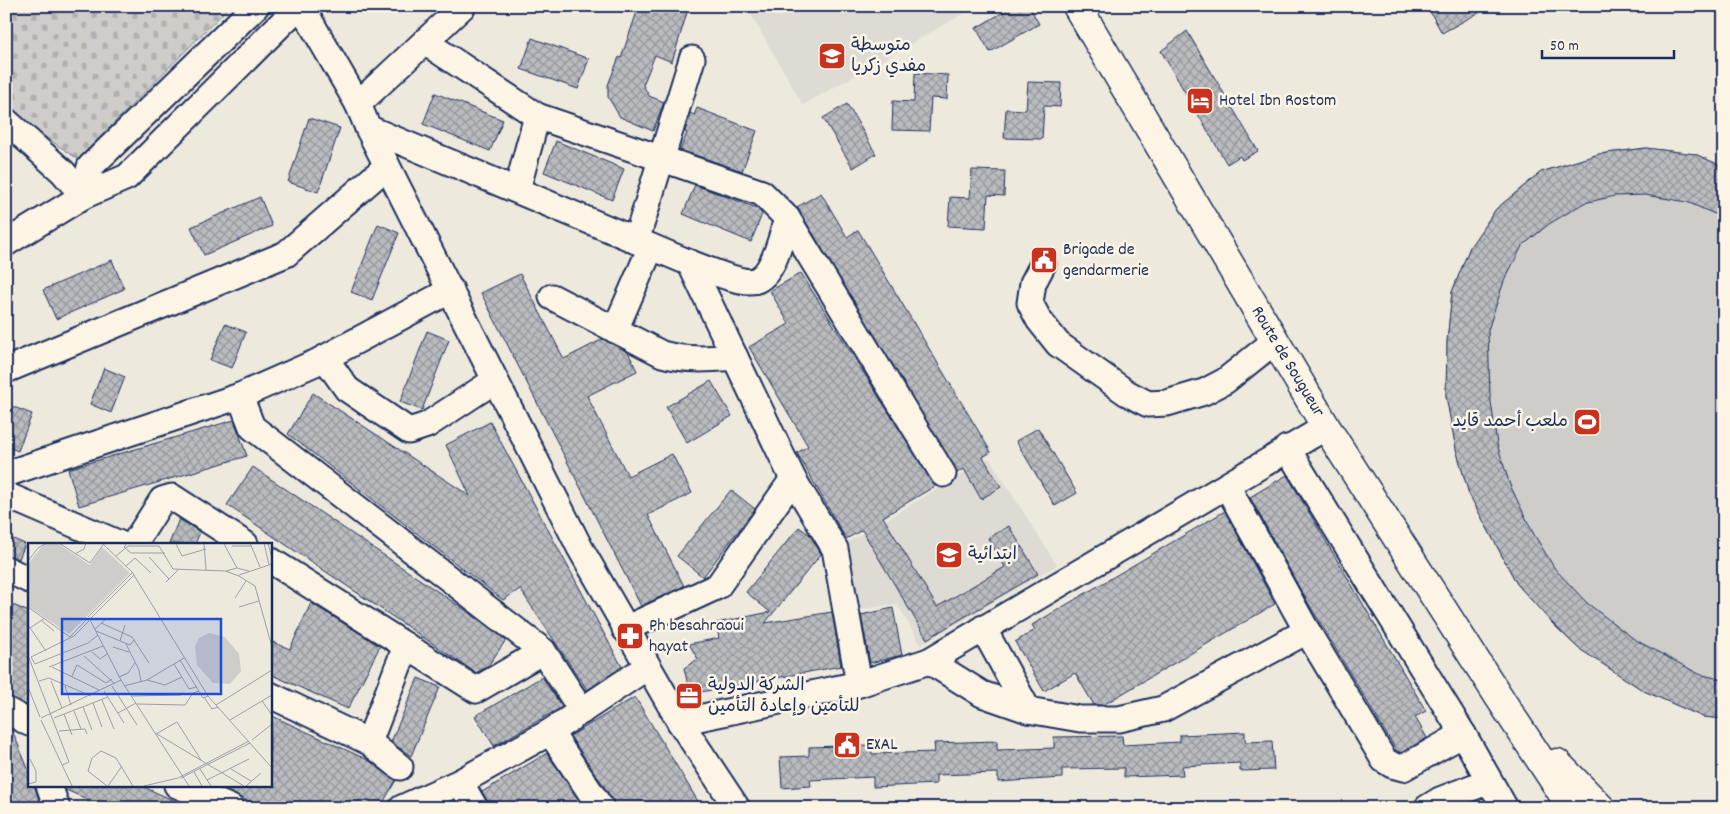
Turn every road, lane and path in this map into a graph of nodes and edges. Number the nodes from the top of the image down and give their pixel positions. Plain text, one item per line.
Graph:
1 (256, 6) edge
2 (463, 6) edge
3 (1076, 6) edge
4 (294, 9) edge
5 (425, 42) junction
6 (692, 59) dead end
7 (358, 104) junction
8 (537, 116) junction
9 (6, 121) edge
10 (368, 128) junction
11 (661, 159) junction
12 (387, 166) junction
13 (516, 190) junction
14 (84, 196) junction
15 (787, 218) junction
16 (6, 243) edge
17 (643, 244) junction
18 (690, 263) junction
19 (1043, 264) dead end
20 (450, 290) junction
21 (552, 297) dead end
22 (615, 330) junction
23 (1275, 341) junction
24 (735, 357) junction
25 (325, 358) junction
26 (6, 370) edge
27 (494, 381) junction
28 (240, 396) junction
29 (1326, 427) junction
30 (1287, 448) junction
31 (6, 474) edge
32 (943, 474) dead end
33 (793, 480) junction
34 (1227, 486) junction
35 (6, 495) edge
36 (118, 543) edge
37 (135, 543) edge
38 (243, 543) edge
39 (271, 561) edge
40 (6, 569) edge
41 (28, 580) edge
42 (983, 628) junction
43 (625, 629) junction
44 (1307, 631) junction
45 (406, 646) junction
46 (543, 651) junction
47 (930, 661) junction
48 (647, 667) junction
49 (859, 684) junction
50 (271, 695) edge
51 (6, 710) edge
52 (582, 710) junction
53 (1028, 710) junction
54 (1508, 711) junction
55 (28, 722) edge
56 (680, 722) junction
57 (550, 732) junction
58 (1463, 734) junction
59 (369, 742) junction
60 (400, 767) dead end
61 (1489, 781) junction
62 (460, 782) junction
63 (49, 786) edge
64 (179, 786) edge
65 (57, 808) edge
66 (231, 808) edge
67 (402, 808) edge
68 (475, 808) edge
69 (601, 808) edge
70 (737, 808) edge
71 (1427, 808) edge
72 (1505, 808) edge
73 (1572, 808) edge
74 (1601, 808) edge

1 - 14 street
2 - 5 street
3 - 23 main road, Route de Sougueur
4 - 7 street
4 - 14 street
5 - 7 street
5 - 8 street
6 - 11 street
7 - 10 street
8 - 11 street
8 - 13 street
9 - 14 street
10 - 12 street
10 - 13 street
11 - 15 street
11 - 17 street
12 - 20 street
12 - 26 street
13 - 17 street
14 - 16 street
15 - 18 street
15 - 32 street
17 - 18 street
17 - 22 street
18 - 24 street
19 - 23 street
20 - 25 street
20 - 27 street
21 - 22 street
22 - 24 street
23 - 29 main road, Route de Sougueur
24 - 33 street
25 - 27 street
25 - 28 street
27 - 43 street
28 - 31 street
28 - 46 street
29 - 30 street
29 - 54 main road, Route de Sougueur
30 - 34 street
30 - 58 street
33 - 43 street
33 - 49 street
34 - 42 street
34 - 44 street
35 - 36 street
37 - 38 street
39 - 45 street
40 - 41 street
42 - 47 street
42 - 53 street
43 - 48 street
44 - 53 street
44 - 58 street
45 - 46 street
45 - 59 street
46 - 52 street
47 - 49 street
47 - 53 street
48 - 52 street
48 - 56 street
49 - 56 street
50 - 59 street
51 - 55 street
52 - 57 street
54 - 73 main road
54 - 74 main road
56 - 70 street
57 - 62 street
57 - 69 street
58 - 61 street
59 - 60 street
61 - 71 street
61 - 72 street
62 - 67 street
62 - 68 street
63 - 65 street
64 - 66 street

